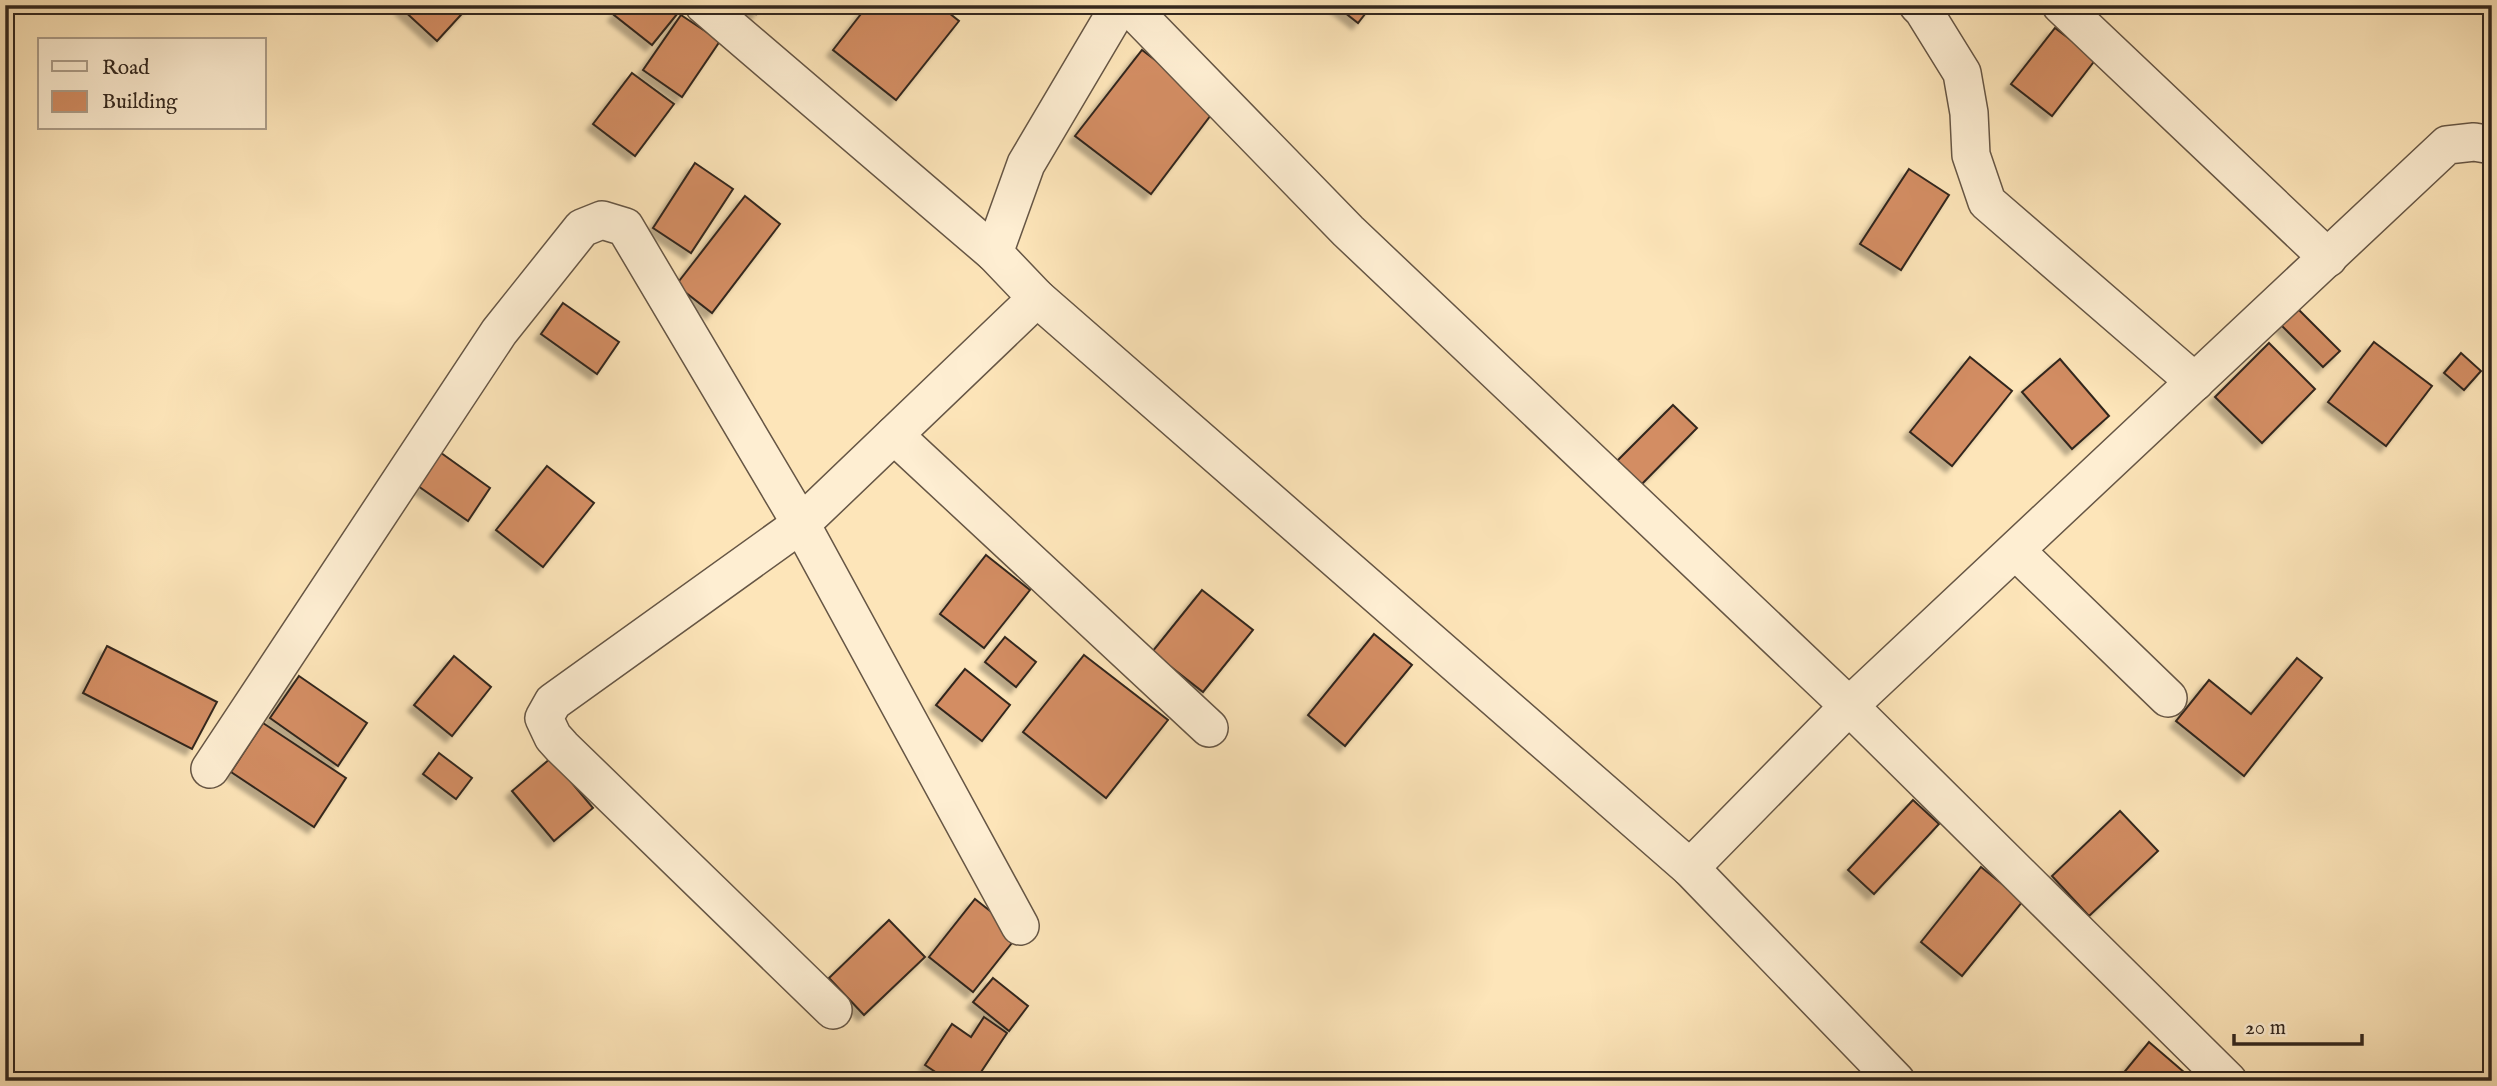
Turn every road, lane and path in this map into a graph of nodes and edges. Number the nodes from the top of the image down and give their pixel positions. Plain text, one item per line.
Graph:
1 (704, 5) edge
2 (1120, 5) edge
3 (1128, 5) edge
4 (1918, 5) edge
5 (2061, 5) edge
6 (2492, 145) edge
7 (994, 253) junction
8 (2328, 258) junction
9 (1037, 298) junction
10 (2194, 382) junction
11 (894, 435) junction
12 (801, 524) junction
13 (2016, 551) junction
14 (2168, 698) dead end
15 (1849, 706) junction
16 (1209, 728) dead end
17 (210, 769) dead end
18 (1690, 868) junction
19 (1020, 926) dead end
20 (833, 1010) dead end
21 (1896, 1081) edge
22 (2228, 1081) edge

1 - 7 street
2 - 7 street
3 - 15 street
4 - 10 street
5 - 8 street
6 - 8 street
7 - 9 street
8 - 10 street
9 - 11 street
9 - 18 street
10 - 13 street
11 - 12 street
11 - 16 street
12 - 17 street
12 - 19 street
12 - 20 street
13 - 14 street
13 - 15 street
15 - 18 street
15 - 22 street
18 - 21 street

